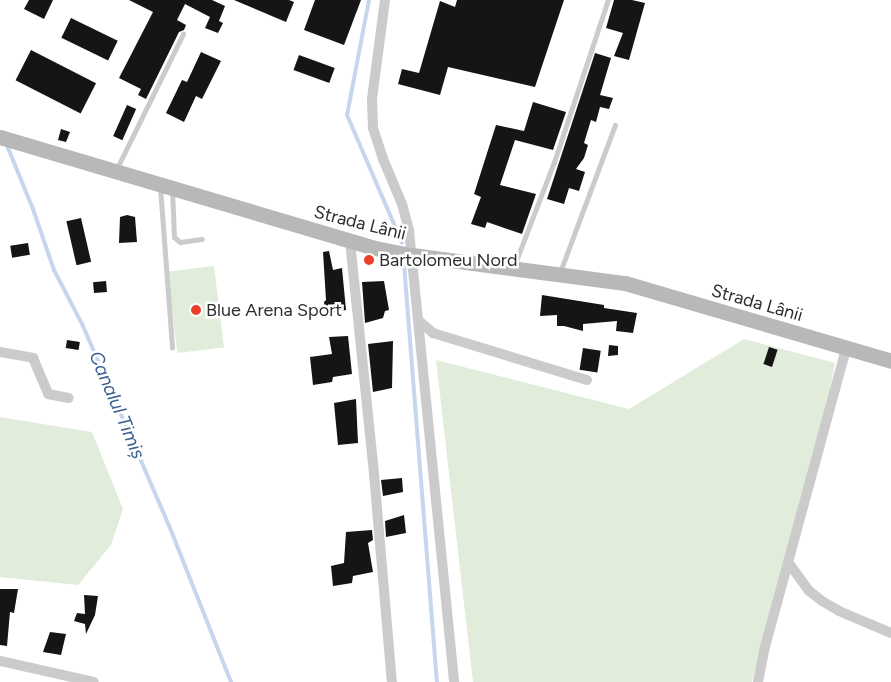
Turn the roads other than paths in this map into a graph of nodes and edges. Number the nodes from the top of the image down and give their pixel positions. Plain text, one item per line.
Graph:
1 (385, 0) edge
2 (608, 0) edge
3 (183, 34) dead end
4 (615, 125) dead end
5 (0, 137) edge
6 (114, 172) junction
7 (166, 187) junction
8 (202, 240) dead end
9 (350, 241) junction
10 (412, 255) junction
11 (514, 267) junction
12 (559, 273) junction
13 (418, 320) junction
14 (172, 348) dead end
15 (846, 348) junction
16 (0, 352) edge
17 (891, 361) edge
18 (587, 380) dead end
19 (69, 398) dead end
20 (788, 562) junction
21 (891, 633) edge
22 (0, 661) edge
23 (94, 682) edge
24 (392, 682) edge
25 (454, 682) edge
26 (758, 682) edge

1 - 10 street
2 - 11 lane
3 - 6 lane
4 - 12 lane
5 - 6 main road, Strada Lânii
6 - 7 main road, Strada Lânii
7 - 8 lane
7 - 9 main road, Strada Lânii
7 - 14 lane
9 - 10 main road, Strada Lânii
9 - 24 street
10 - 11 main road, Strada Lânii
10 - 13 street
11 - 12 main road, Strada Lânii
12 - 15 main road, Strada Lânii
13 - 18 street
13 - 25 street
15 - 17 main road, Strada Lânii
15 - 20 street
16 - 19 street
20 - 21 street
20 - 26 street
22 - 23 street

